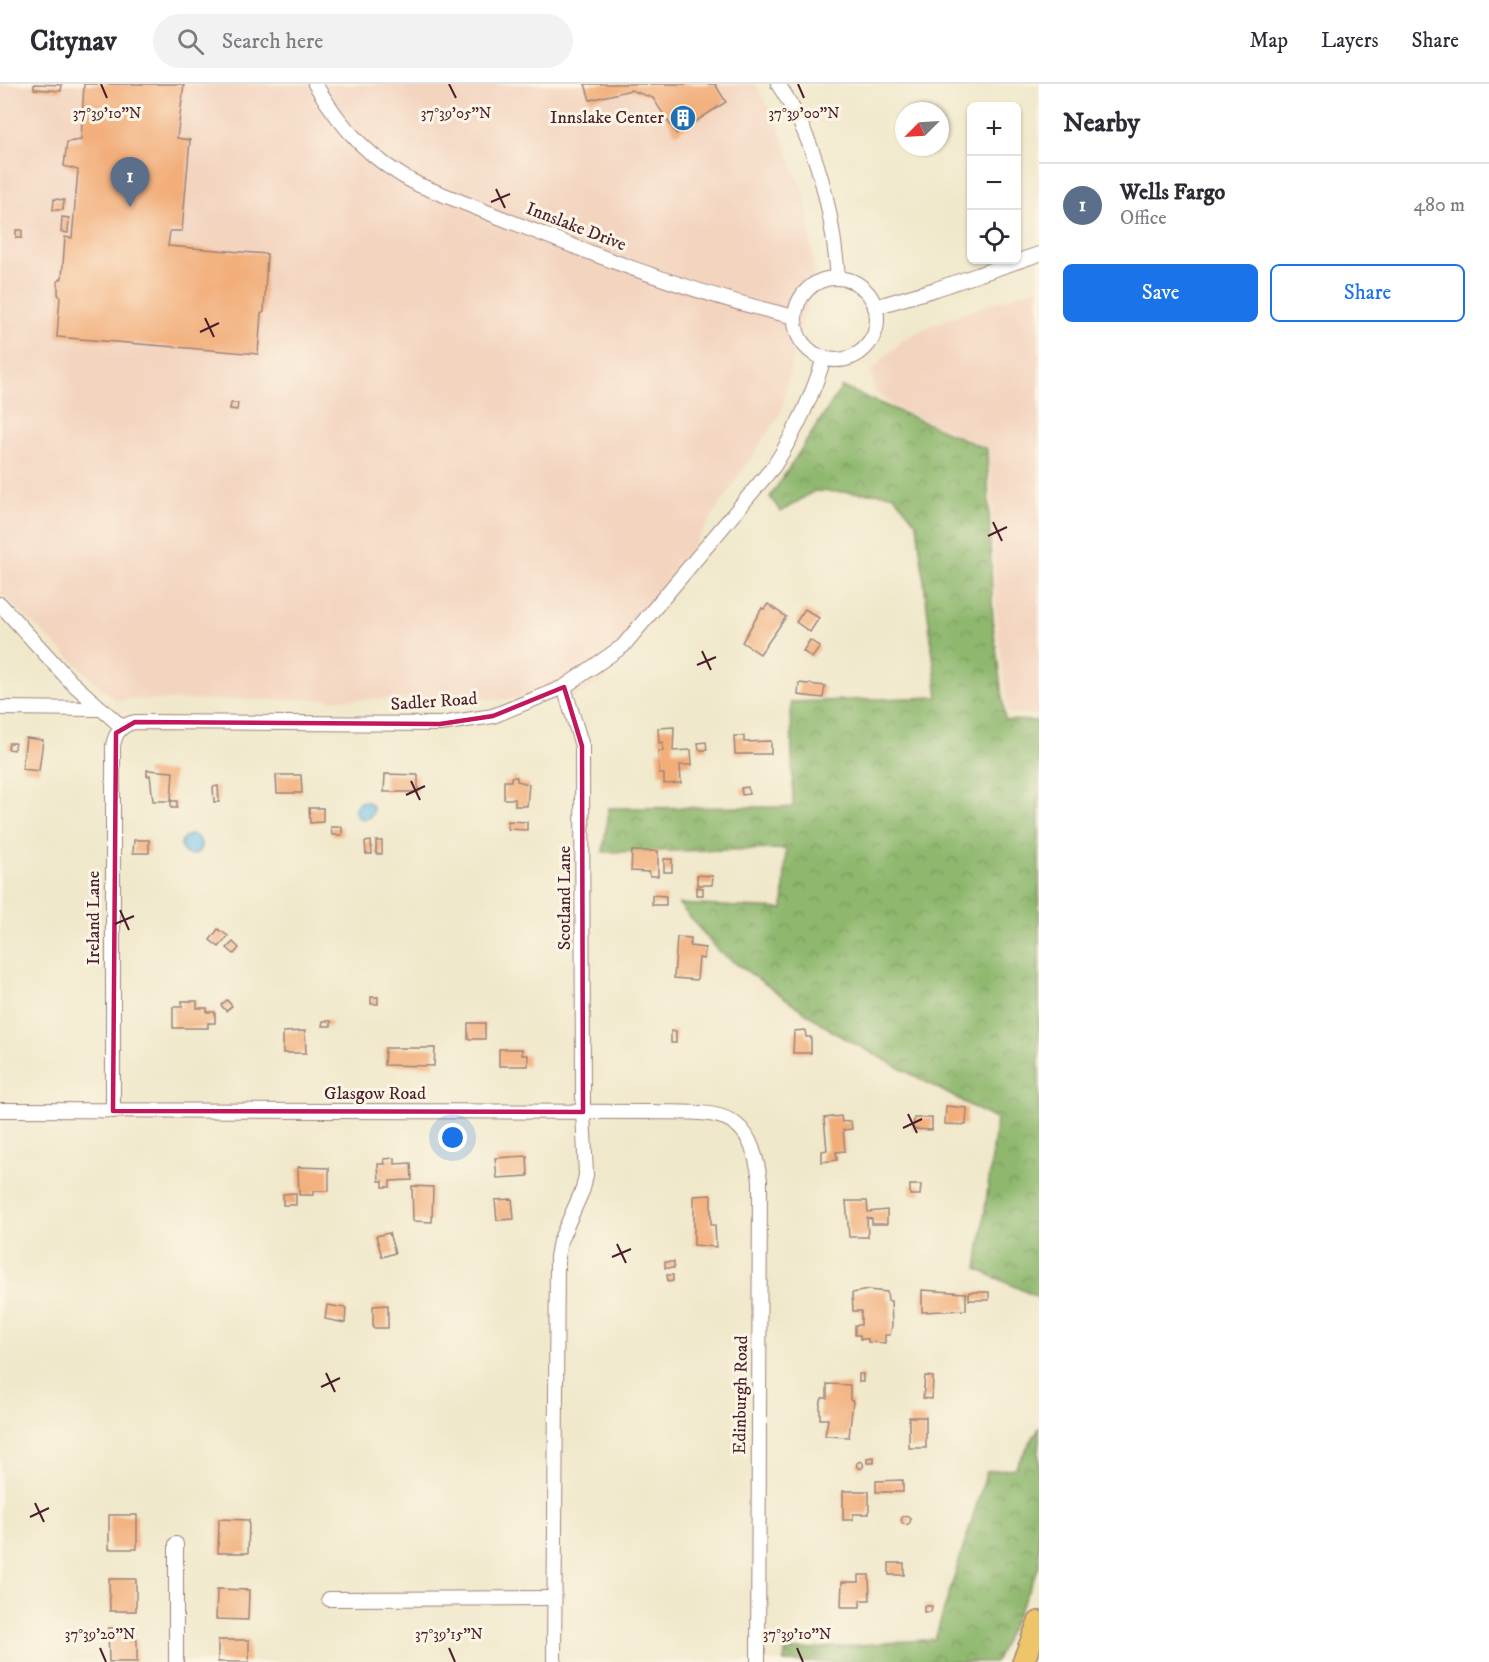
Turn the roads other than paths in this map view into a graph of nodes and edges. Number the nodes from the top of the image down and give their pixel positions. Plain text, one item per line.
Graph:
1 (315, 84) edge
2 (778, 84) edge
3 (1039, 254) edge
4 (838, 278) junction
5 (875, 307) junction
6 (795, 317) junction
7 (824, 358) junction
8 (0, 604) edge
9 (564, 687) junction
10 (0, 708) edge
11 (98, 709) junction
12 (122, 727) junction
13 (0, 1110) edge
14 (113, 1111) junction
15 (584, 1112) junction
16 (745, 1132) joint
17 (176, 1544) dead end
18 (554, 1598) junction
19 (329, 1599) dead end
20 (1039, 1622) edge
21 (176, 1662) edge
22 (554, 1662) edge
23 (758, 1662) edge
24 (1023, 1662) edge

1 - 6 street, Innslake Drive
2 - 4 street
3 - 5 street
4 - 5 street
4 - 6 street
5 - 7 street
6 - 7 street
7 - 9 street, Sadler Road
8 - 11 street
9 - 12 street, Sadler Road
9 - 15 street, Scotland Lane
10 - 11 street
11 - 12 street
12 - 14 street, Ireland Lane
13 - 14 street, Glasgow Road
14 - 15 street, Glasgow Road
15 - 16 street, Glasgow Road
15 - 18 street, Scotland Lane
16 - 23 street, Edinburgh Road
17 - 21 street
18 - 19 street
18 - 22 street, Scotland Lane
20 - 24 highway

